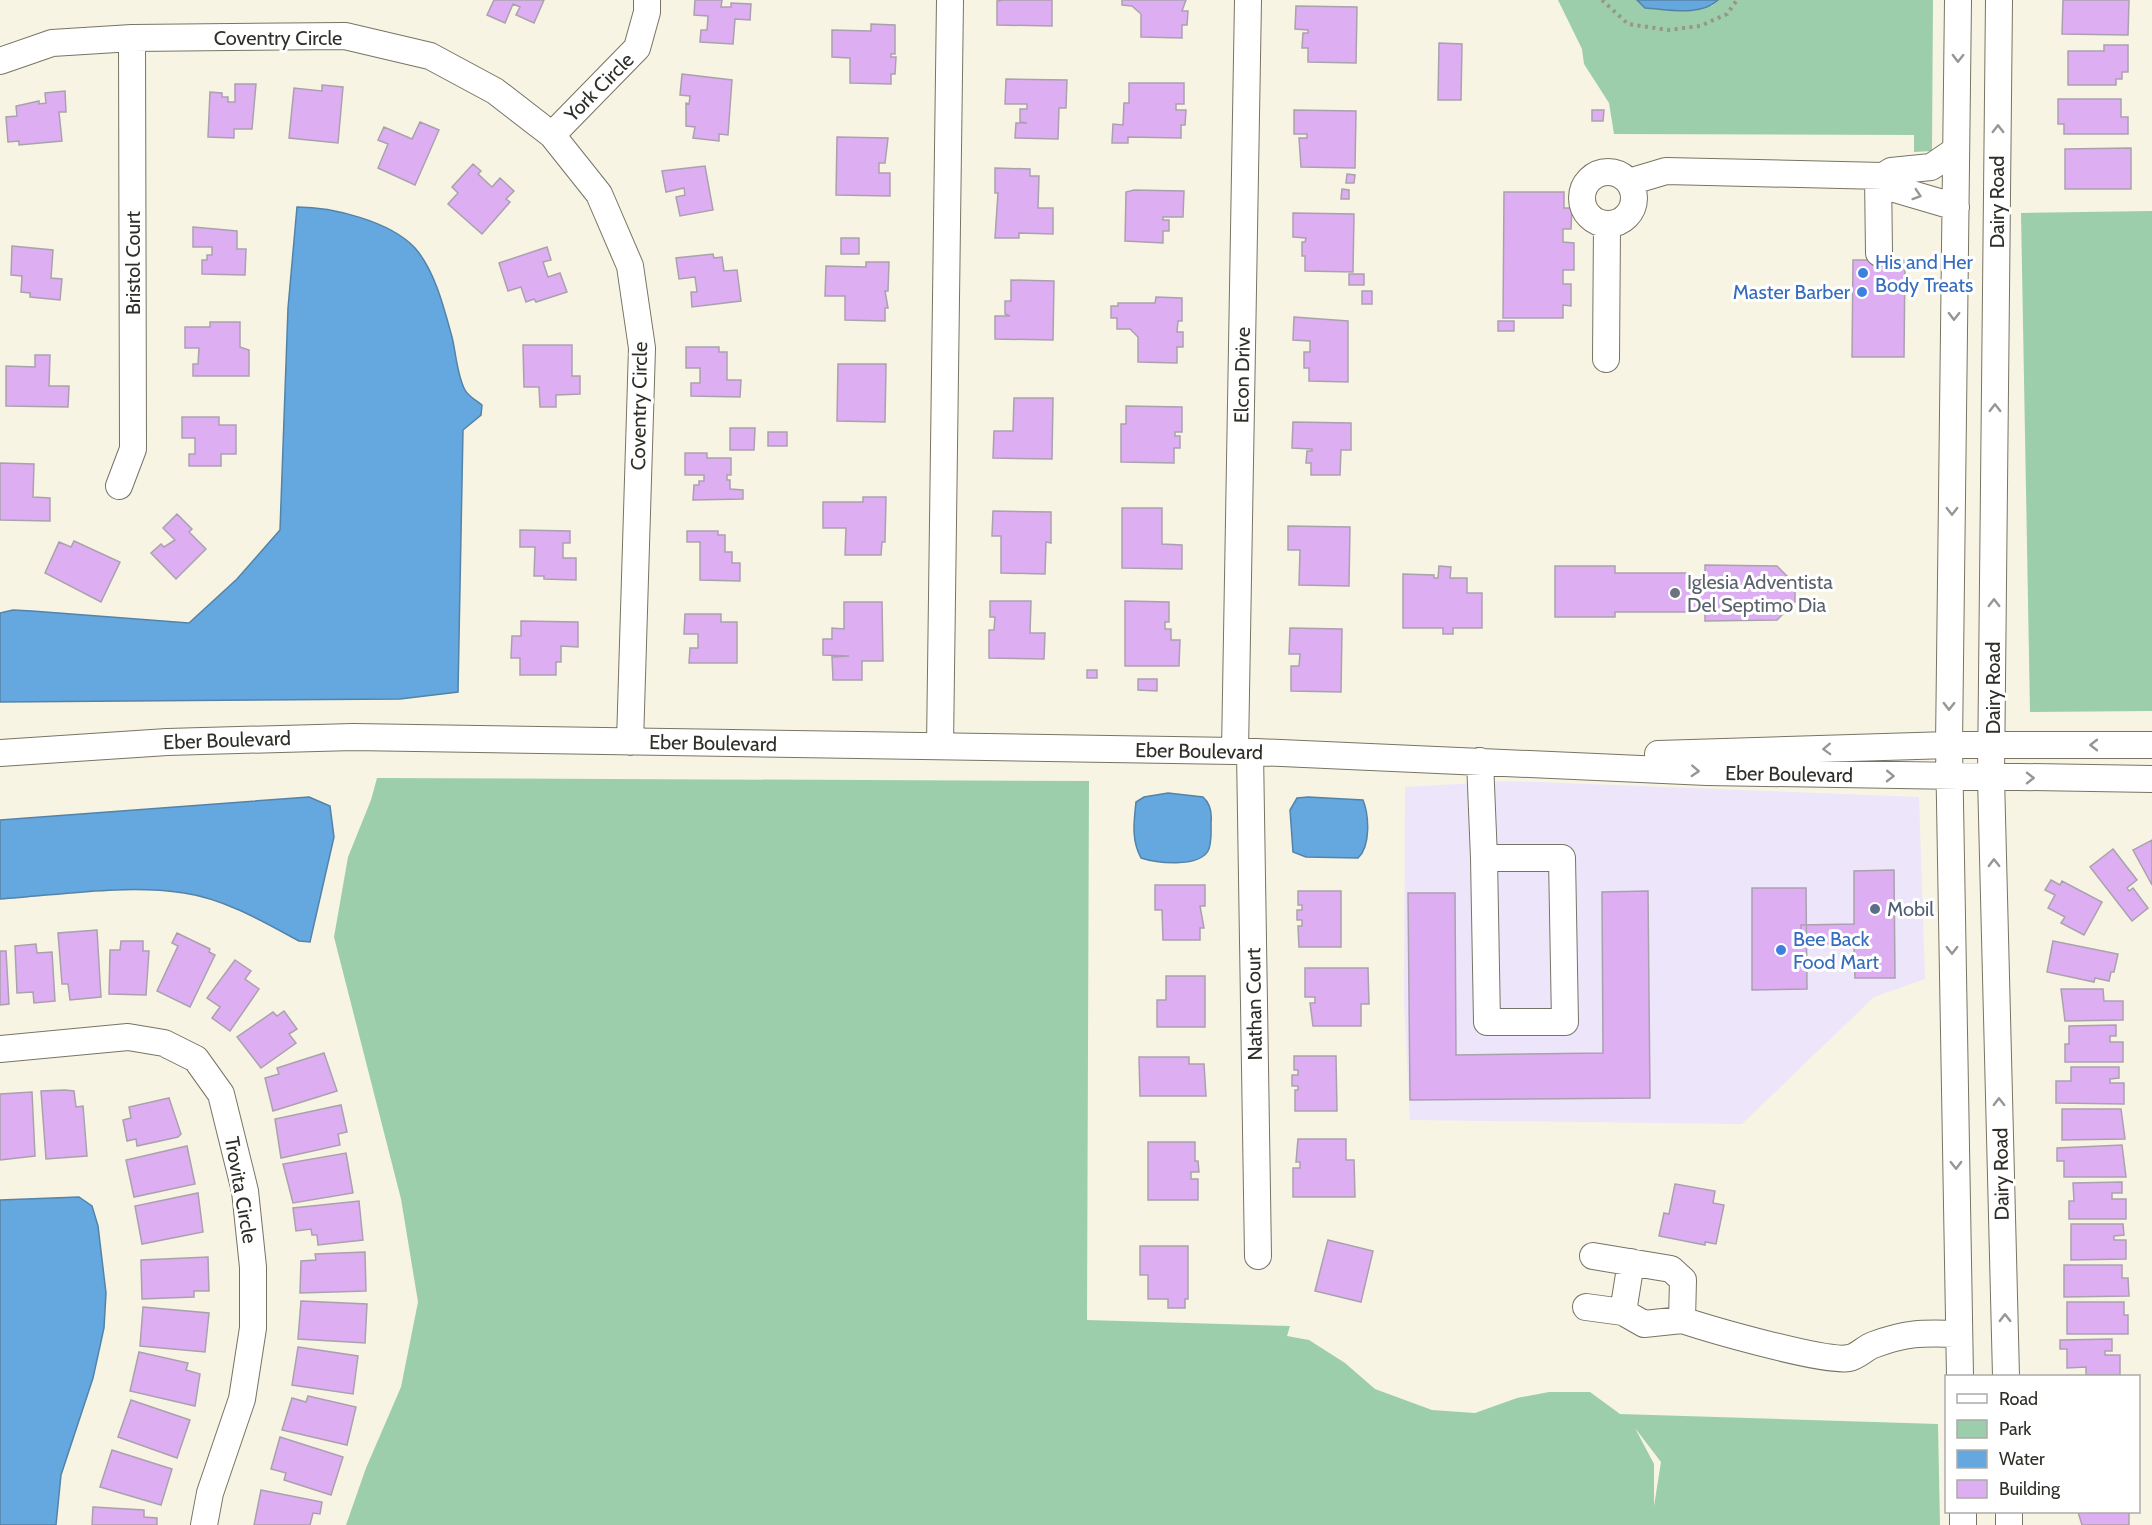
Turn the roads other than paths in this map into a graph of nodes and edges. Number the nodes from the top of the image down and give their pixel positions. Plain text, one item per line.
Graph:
1 (647, 0) edge
2 (950, 0) edge
3 (1248, 0) edge
4 (1958, 0) edge
5 (1999, 0) edge
6 (132, 38) junction
7 (0, 61) edge
8 (552, 135) junction
9 (1956, 150) junction
10 (1880, 176) junction
11 (1629, 182) junction
12 (1956, 207) junction
13 (1606, 225) junction
14 (1879, 253) dead end
15 (1606, 359) dead end
16 (119, 486) dead end
17 (630, 742) junction
18 (1949, 745) junction
19 (2152, 745) edge
20 (940, 746) junction
21 (1993, 746) junction
22 (1243, 751) junction
23 (0, 753) edge
24 (1427, 758) junction
25 (1480, 761) junction
26 (1951, 777) junction
27 (1991, 777) junction
28 (2152, 779) edge
29 (1484, 858) junction
30 (0, 1048) edge
31 (1258, 1256) dead end
32 (1593, 1256) dead end
33 (1631, 1262) junction
34 (1586, 1307) dead end
35 (1623, 1312) junction
36 (1682, 1320) junction
37 (1959, 1334) junction
38 (1960, 1375) edge
39 (2006, 1375) edge
40 (204, 1525) edge

1 - 8 street, York Circle
2 - 20 street
3 - 22 street, Elcon Drive
4 -> 9 street, Dairy Road
21 -> 5 street, Dairy Road
6 - 7 street, Coventry Circle
6 - 8 street, Coventry Circle
6 - 16 street, Bristol Court
8 - 17 street, Coventry Circle
9 - 10 street
9 - 12 street, Dairy Road
10 - 11 street
10 -> 12 street
10 - 14 street
11 - 13 street
11 - 13 street
12 -> 18 street, Dairy Road
13 - 15 street
17 - 20 street, Eber Boulevard
17 - 23 street, Eber Boulevard
18 - 21 street, Eber Boulevard
18 -> 24 street, Eber Boulevard
18 - 26 street, Dairy Road
19 -> 21 street, Eber Boulevard
20 - 22 street, Eber Boulevard
21 - 27 street, Dairy Road
22 - 24 street, Eber Boulevard
22 - 31 street, Nathan Court
24 - 25 street, Eber Boulevard
25 -> 26 street, Eber Boulevard
25 - 29 street
26 - 27 street, Eber Boulevard
26 -> 37 street, Dairy Road
27 -> 28 street, Eber Boulevard
39 -> 27 street, Dairy Road
29 - 29 street
30 - 40 street, Trovita Circle
32 - 33 street
33 - 35 street
33 - 36 street
34 - 35 street
35 - 36 street
36 - 37 street
37 - 38 street, Dairy Road

